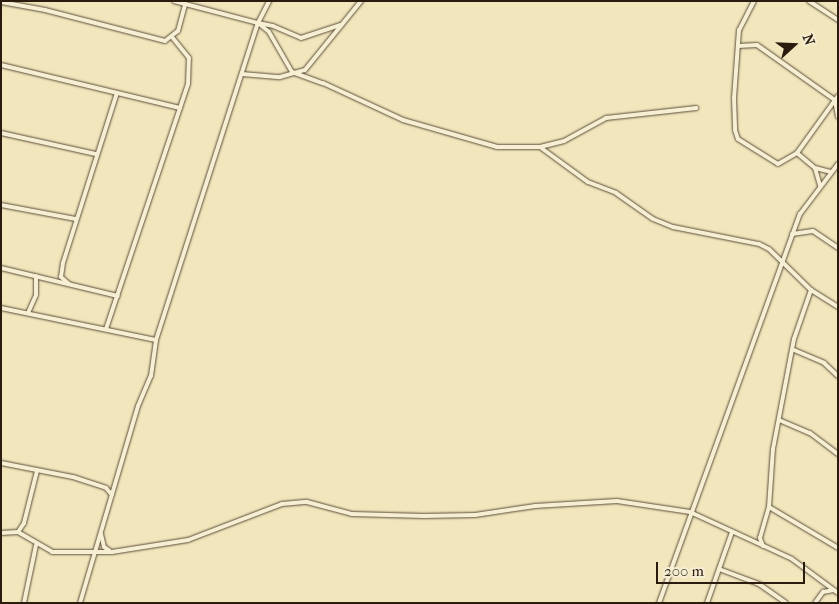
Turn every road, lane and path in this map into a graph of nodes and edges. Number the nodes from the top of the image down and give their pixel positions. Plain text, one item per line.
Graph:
1 (174, 1) edge
2 (269, 1) edge
3 (361, 1) edge
4 (754, 1) edge
5 (809, 1) edge
6 (1, 2) edge
7 (185, 4) junction
8 (838, 20) edge
9 (258, 23) junction
10 (340, 26) junction
11 (173, 38) junction
12 (738, 46) junction
13 (1, 65) edge
14 (242, 74) junction
15 (295, 74) junction
16 (117, 93) junction
17 (836, 98) edge
18 (180, 108) junction
19 (696, 108) dead end
20 (838, 117) edge
21 (1, 133) edge
22 (540, 147) junction
23 (797, 153) junction
24 (96, 154) junction
25 (838, 164) edge
26 (815, 168) junction
27 (831, 172) junction
28 (820, 186) junction
29 (1, 205) edge
30 (76, 219) junction
31 (792, 234) junction
32 (838, 248) edge
33 (782, 261) junction
34 (1, 268) edge
35 (36, 276) junction
36 (69, 284) junction
37 (811, 290) junction
38 (118, 296) junction
39 (838, 307) edge
40 (1, 308) edge
41 (28, 313) junction
42 (106, 329) junction
43 (156, 340) junction
44 (794, 350) junction
45 (838, 376) edge
46 (779, 420) junction
47 (838, 454) edge
48 (1, 463) edge
49 (37, 471) junction
50 (112, 495) junction
51 (768, 507) junction
52 (690, 512) junction
53 (1, 532) edge
54 (18, 532) junction
55 (100, 532) junction
56 (732, 532) junction
57 (36, 544) junction
58 (762, 546) junction
59 (838, 548) edge
60 (112, 552) junction
61 (95, 553) junction
62 (719, 569) junction
63 (819, 579) junction
64 (824, 592) junction
65 (836, 592) edge
66 (24, 603) edge
67 (80, 603) edge
68 (659, 603) edge
69 (707, 603) edge
70 (786, 603) edge
71 (816, 603) edge

1 - 7 street
2 - 9 street
3 - 10 street
4 - 12 street
5 - 8 street
6 - 11 street
7 - 9 street
7 - 11 street
9 - 10 street
9 - 14 street
9 - 15 street
10 - 15 street
11 - 18 street
12 - 17 street
12 - 23 street
13 - 16 street
14 - 15 street
14 - 43 street
15 - 22 street
16 - 18 street
16 - 24 street
17 - 20 street
17 - 23 street
18 - 38 street
19 - 22 street
21 - 24 street
22 - 33 street
23 - 26 street
24 - 30 street
25 - 27 street
26 - 27 street
26 - 28 street
27 - 28 street
28 - 31 street
29 - 30 street
30 - 36 street
31 - 32 street
31 - 33 street
33 - 37 street
33 - 52 street
34 - 35 street
35 - 36 street
35 - 41 street
36 - 38 street
37 - 39 street
37 - 44 street
38 - 42 street
40 - 41 street
41 - 42 street
42 - 43 street
43 - 50 street
44 - 45 street
44 - 46 street
46 - 47 street
46 - 51 street
48 - 49 street
49 - 50 street
49 - 54 street
50 - 55 street
51 - 58 street
51 - 59 street
52 - 56 street
52 - 60 street
52 - 68 street
53 - 54 street
54 - 57 street
55 - 60 street
55 - 61 street
56 - 58 street
56 - 62 street
57 - 61 street
57 - 66 street
58 - 63 street
60 - 61 street
61 - 67 street
62 - 69 street
62 - 70 street
63 - 64 street
63 - 65 street
64 - 65 street
64 - 71 street

